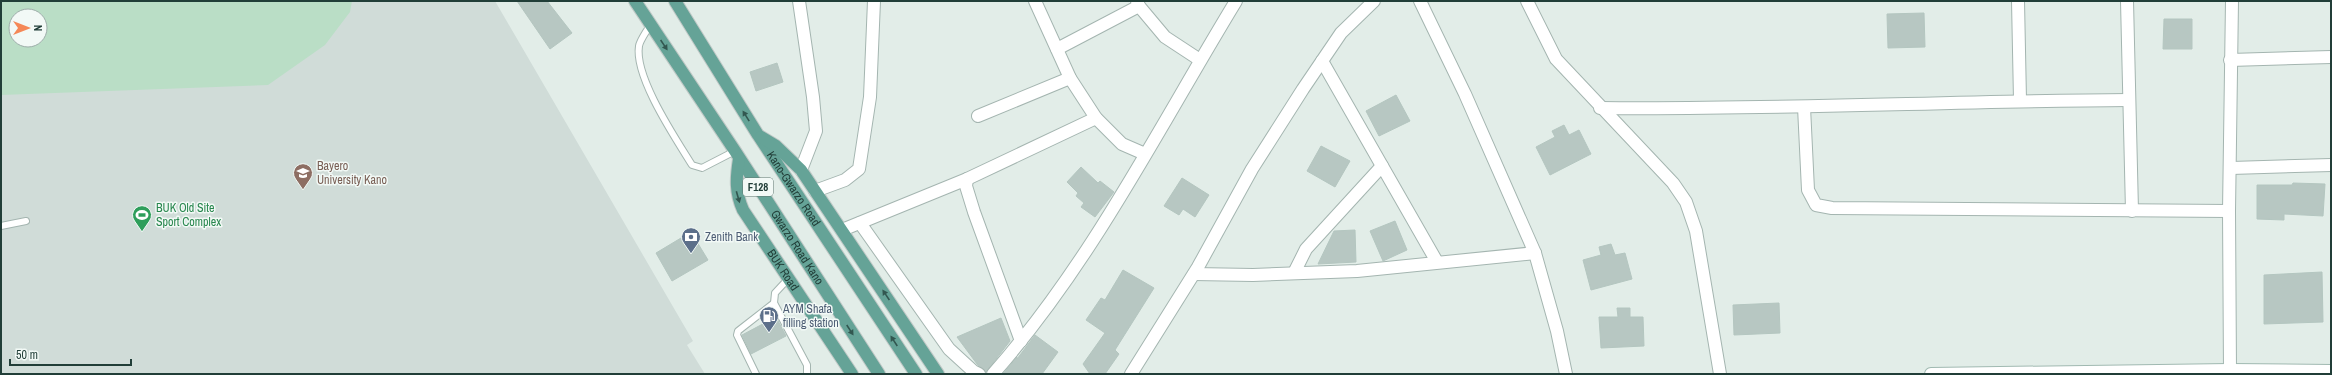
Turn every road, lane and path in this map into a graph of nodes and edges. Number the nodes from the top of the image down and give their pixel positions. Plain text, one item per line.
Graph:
1 (635, 1) edge
2 (674, 1) edge
3 (799, 1) edge
4 (874, 1) edge
5 (1035, 1) edge
6 (1236, 1) edge
7 (1374, 1) edge
8 (1420, 1) edge
9 (1528, 1) edge
10 (2018, 1) edge
11 (2127, 1) edge
12 (2232, 1) edge
13 (1138, 4) edge
14 (650, 25) junction
15 (1056, 49) junction
16 (2331, 57) edge
17 (1200, 60) junction
18 (2230, 60) junction
19 (1322, 61) junction
20 (1070, 78) junction
21 (2020, 100) junction
22 (2129, 100) junction
23 (1804, 106) junction
24 (1600, 108) junction
25 (978, 116) dead end
26 (1096, 118) junction
27 (758, 135) junction
28 (1145, 154) junction
29 (737, 155) junction
30 (2331, 165) edge
31 (1382, 166) junction
32 (2231, 168) junction
33 (801, 170) junction
34 (967, 179) junction
35 (815, 190) junction
36 (2132, 211) junction
37 (2229, 211) junction
38 (26, 221) dead end
39 (860, 223) junction
40 (1, 226) edge
41 (842, 230) junction
42 (1535, 253) junction
43 (1437, 262) junction
44 (1294, 273) junction
45 (1194, 274) junction
46 (788, 279) junction
47 (774, 303) junction
48 (1021, 341) junction
49 (2230, 370) junction
50 (2331, 371) edge
51 (756, 374) edge
52 (807, 374) edge
53 (852, 374) edge
54 (879, 374) edge
55 (916, 374) edge
56 (938, 374) edge
57 (979, 374) edge
58 (993, 374) edge
59 (1131, 374) edge
60 (1566, 374) edge
61 (1720, 374) edge
62 (1931, 374) edge

1 - 14 main road, Gwarzo Road Kano / F128
27 -> 2 main road, Kano-Gwarzo Road / F128
3 - 33 street
4 - 35 street
5 - 15 street
6 - 17 street
7 - 19 street
8 - 42 street
9 - 24 street
10 - 21 street
11 - 22 street
12 - 18 street
13 - 15 street
13 - 17 street
14 -> 29 main road, Gwarzo Road Kano / F128
14 - 29 lane
15 - 20 street
16 - 18 street
17 - 28 street
18 - 32 street
19 - 31 street
19 - 45 street
20 - 25 street
20 - 26 street
21 - 22 street
21 - 23 street
22 - 36 street
23 - 24 street
23 - 36 street
24 - 61 street
26 - 28 street
26 - 34 street
27 - 33 main road
55 -> 27 main road, Kano-Gwarzo Road / F128
28 - 48 street
29 -> 46 main road, BUK Road
29 -> 54 main road, Gwarzo Road Kano / F128
30 - 32 street
31 - 43 street
31 - 44 street
32 - 37 street
33 - 35 main road
34 - 39 street
34 - 48 street
35 - 41 main road
36 - 37 street
37 - 49 street
38 - 40 lane
39 - 41 street
39 - 57 street
56 -> 41 main road
42 - 43 street
42 - 60 street
43 - 44 street
44 - 45 street
45 - 59 street
46 - 47 lane
46 - 53 main road, BUK Road
47 - 51 lane
47 - 52 lane
48 - 58 street
49 - 50 street
49 - 62 street

